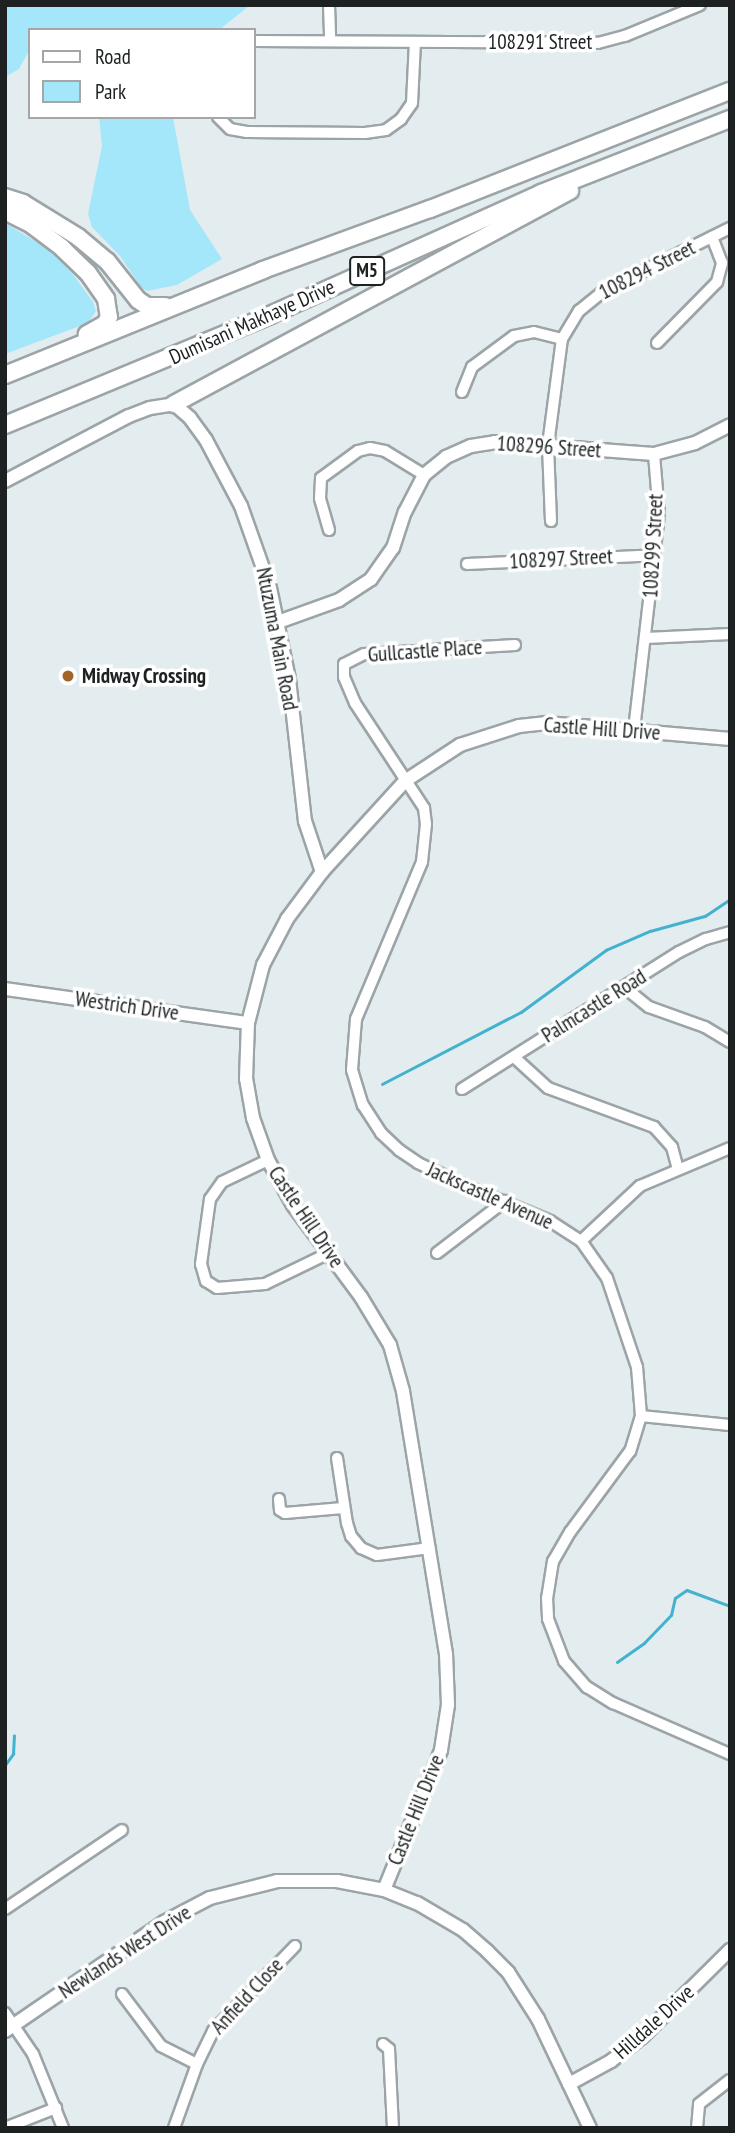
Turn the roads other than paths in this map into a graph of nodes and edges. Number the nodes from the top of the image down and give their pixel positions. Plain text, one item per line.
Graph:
1 (329, 5) edge
2 (700, 5) edge
3 (330, 40) junction
4 (256, 41) edge
5 (415, 42) junction
6 (730, 92) edge
7 (220, 119) edge
8 (730, 119) edge
9 (646, 150) junction
10 (5, 197) edge
11 (5, 211) edge
12 (730, 228) edge
13 (712, 237) junction
14 (185, 301) junction
15 (562, 339) junction
16 (657, 342) dead end
17 (5, 373) edge
18 (462, 392) dead end
19 (174, 404) junction
20 (5, 425) edge
21 (730, 425) edge
22 (548, 445) junction
23 (654, 454) junction
24 (424, 475) junction
25 (5, 481) edge
26 (551, 521) dead end
27 (330, 530) dead end
28 (656, 555) junction
29 (467, 564) dead end
30 (278, 622) junction
31 (730, 634) edge
32 (646, 638) junction
33 (515, 645) dead end
34 (634, 730) junction
35 (730, 739) edge
36 (405, 780) junction
37 (322, 872) junction
38 (730, 932) edge
39 (624, 987) junction
40 (5, 989) edge
41 (248, 1023) junction
42 (730, 1042) edge
43 (514, 1057) junction
44 (462, 1089) dead end
45 (730, 1148) edge
46 (268, 1160) junction
47 (678, 1169) junction
48 (505, 1201) junction
49 (581, 1241) junction
50 (329, 1252) junction
51 (437, 1253) dead end
52 (641, 1416) junction
53 (730, 1425) edge
54 (337, 1458) dead end
55 (279, 1499) dead end
56 (343, 1508) junction
57 (430, 1548) junction
58 (730, 1754) edge
59 (122, 1830) dead end
60 (384, 1890) junction
61 (5, 1909) edge
62 (295, 1946) dead end
63 (730, 1950) edge
64 (122, 1994) dead end
65 (5, 2013) edge
66 (10, 2028) edge
67 (383, 2044) dead end
68 (197, 2064) junction
69 (730, 2080) edge
70 (569, 2084) junction
71 (56, 2108) junction
72 (5, 2127) edge
73 (63, 2128) edge
74 (174, 2128) edge
75 (393, 2128) edge
76 (590, 2128) edge
77 (697, 2128) edge

1 - 3 street
2 - 5 street, 108291 Street
3 - 4 street, 108291 Street
3 - 5 street, 108291 Street
5 - 7 street
6 - 14 main road, Dumisani Makhaye Drive / M5
8 - 9 main road, Dumisani Makhaye Drive / M5
9 - 19 main road
9 - 20 main road, Dumisani Makhaye Drive / M5
10 - 14 main road
11 - 17 main road
12 - 13 street, 108294 Street
13 - 15 street, 108294 Street
13 - 16 street
14 - 17 main road, Dumisani Makhaye Drive / M5
15 - 18 street
15 - 22 street, 108294 Street
19 - 25 street
19 - 30 street, Ntuzuma Main Road
21 - 23 street, 108296 Street
22 - 23 street, 108296 Street
22 - 24 street, 108296 Street
22 - 26 street, 108294 Street
23 - 28 street, 108299 Street
24 - 27 street
24 - 30 street, 108296 Street
28 - 29 street, 108297 Street
28 - 32 street, 108299 Street
30 - 37 street, Ntuzuma Main Road
31 - 32 street
32 - 34 street, 108299 Street
33 - 36 street, Gullcastle Place
34 - 35 street, Castle Hill Drive
34 - 36 street, Castle Hill Drive
36 - 37 street, Castle Hill Drive
36 - 48 street, Jackscastle Avenue
37 - 41 street, Castle Hill Drive
38 - 39 street, Palmcastle Road
39 - 42 street
39 - 43 street, Palmcastle Road
40 - 41 street, Westrich Drive
41 - 46 street, Castle Hill Drive
43 - 44 street, Palmcastle Road
43 - 47 street
45 - 47 street
46 - 50 street, Castle Hill Drive
46 - 50 street
47 - 49 street
48 - 49 street, Jackscastle Avenue
48 - 51 street
49 - 52 street, Jackscastle Avenue
50 - 57 street, Castle Hill Drive
52 - 53 street
52 - 58 street, Jackscastle Avenue
54 - 56 street
55 - 56 street
56 - 57 street
57 - 60 street, Castle Hill Drive
59 - 61 street
60 - 66 street, Newlands West Drive
60 - 70 street, Newlands West Drive
62 - 68 street, Anfield Close
63 - 70 street, Hilldale Drive
64 - 68 street
65 - 66 street
66 - 71 street
67 - 75 street
68 - 74 street, Anfield Close
69 - 77 street
70 - 76 street, Newlands West Drive
71 - 72 street
71 - 73 street

